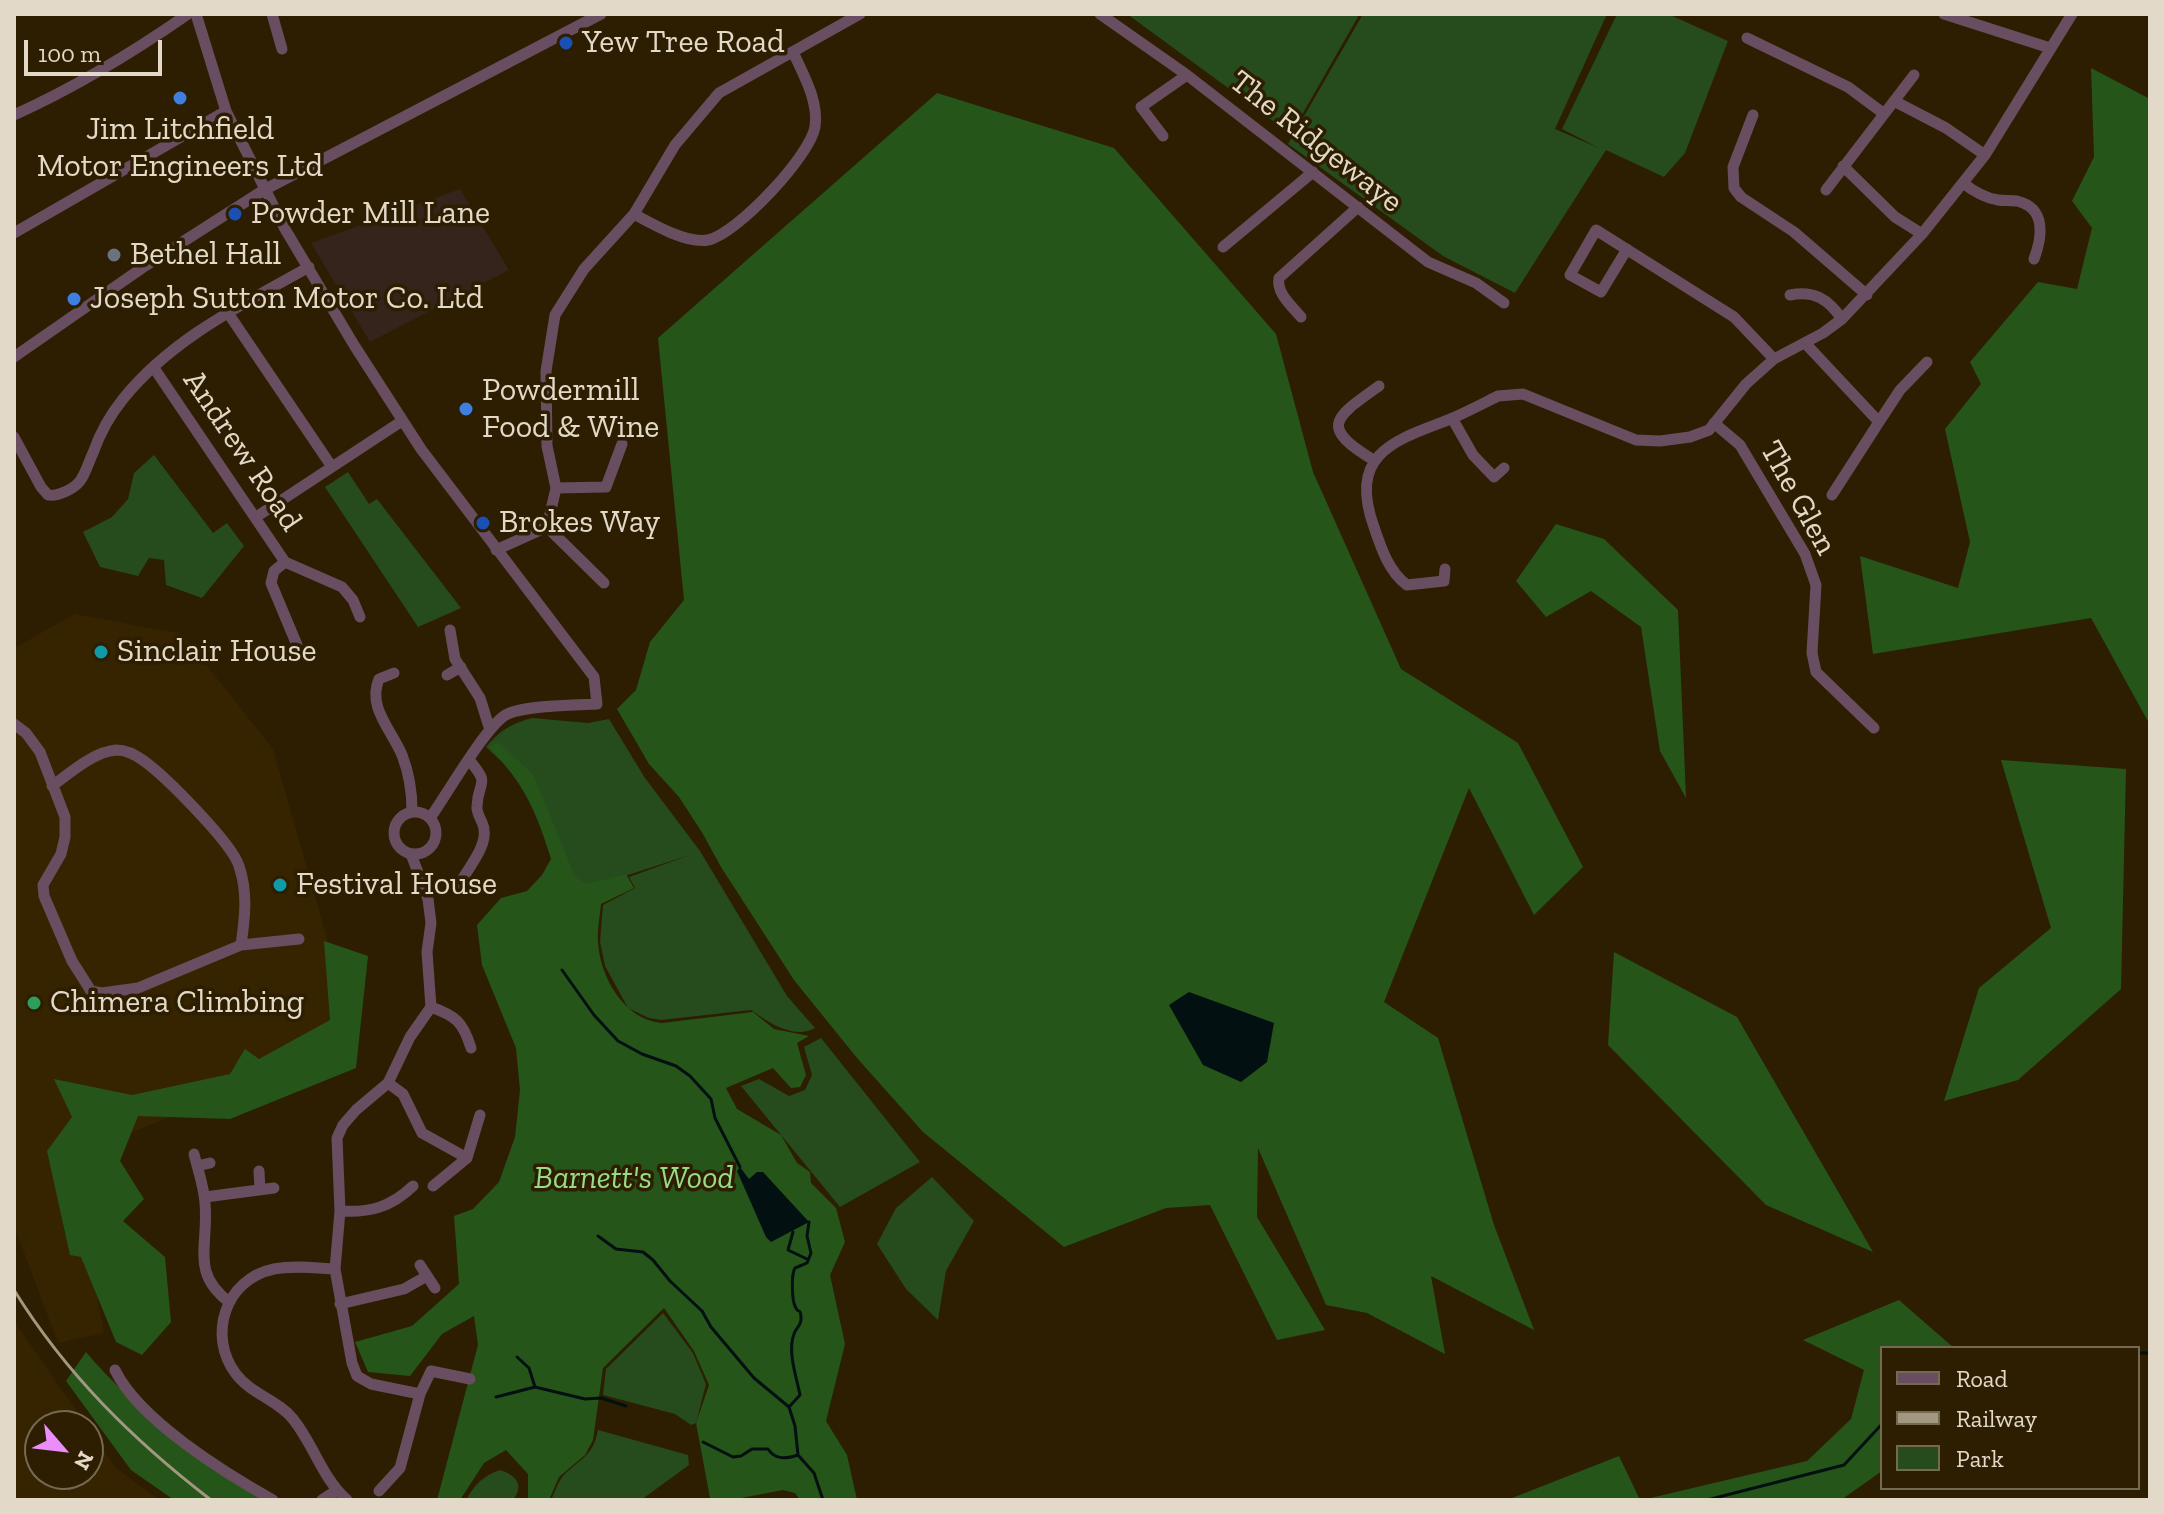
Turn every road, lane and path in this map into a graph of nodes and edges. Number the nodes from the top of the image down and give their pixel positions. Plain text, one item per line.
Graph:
1 (188, 14) edge
2 (196, 14) edge
3 (272, 14) edge
4 (601, 14) edge
5 (860, 14) edge
6 (1100, 14) edge
7 (1944, 14) edge
8 (2072, 14) edge
9 (1747, 38) dead end
10 (2050, 48) junction
11 (282, 49) dead end
12 (793, 52) junction
13 (1187, 75) junction
14 (1914, 75) dead end
15 (1894, 101) junction
16 (226, 111) junction
17 (1883, 113) junction
18 (14, 115) edge
19 (1753, 115) dead end
20 (1163, 136) dead end
21 (1985, 155) junction
22 (1843, 166) junction
23 (1313, 172) junction
24 (1963, 183) junction
25 (264, 190) junction
26 (1826, 190) dead end
27 (1358, 207) junction
28 (634, 214) junction
29 (14, 233) edge
30 (1922, 234) junction
31 (1223, 247) dead end
32 (1627, 249) junction
33 (2034, 259) dead end
34 (309, 267) junction
35 (1790, 295) dead end
36 (1867, 295) junction
37 (1504, 303) dead end
38 (228, 313) junction
39 (1301, 317) dead end
40 (1842, 319) junction
41 (1805, 343) junction
42 (14, 357) edge
43 (1774, 359) junction
44 (1927, 362) dead end
45 (154, 368) junction
46 (1360, 380) dead end
47 (1452, 418) junction
48 (402, 421) junction
49 (1879, 422) junction
50 (1714, 423) junction
51 (14, 437) edge
52 (622, 444) dead end
53 (1375, 461) junction
54 (332, 467) junction
55 (1504, 468) dead end
56 (556, 488) junction
57 (1832, 495) dead end
58 (256, 517) junction
59 (547, 527) junction
60 (496, 550) junction
61 (285, 562) junction
62 (1445, 569) dead end
63 (604, 583) dead end
64 (360, 617) dead end
65 (450, 630) dead end
66 (297, 645) dead end
67 (461, 667) junction
68 (394, 673) dead end
69 (447, 675) dead end
70 (14, 724) edge
71 (1874, 728) dead end
72 (490, 730) junction
73 (20, 732) edge
74 (470, 761) junction
75 (52, 786) junction
76 (412, 811) junction
77 (430, 818) junction
78 (411, 854) junction
79 (459, 885) dead end
80 (299, 939) dead end
81 (241, 945) junction
82 (431, 1007) junction
83 (471, 1048) dead end
84 (388, 1083) junction
85 (480, 1115) dead end
86 (194, 1154) dead end
87 (467, 1158) junction
88 (210, 1163) dead end
89 (197, 1166) junction
90 (259, 1171) dead end
91 (413, 1186) dead end
92 (433, 1186) dead end
93 (274, 1188) dead end
94 (260, 1190) junction
95 (205, 1197) junction
96 (340, 1211) junction
97 (335, 1269) junction
98 (435, 1288) dead end
99 (229, 1302) junction
100 (340, 1304) junction
101 (115, 1370) dead end
102 (470, 1379) dead end
103 (420, 1394) junction
104 (336, 1491) junction
105 (379, 1491) dead end
106 (273, 1500) edge
107 (322, 1500) edge
108 (347, 1500) edge

1 - 18 street
2 - 16 street
3 - 11 street
4 - 25 street
5 - 12 street
6 - 13 street, The Ridgewaye
7 - 10 street
8 - 10 street
9 - 17 street
10 - 21 street
12 - 28 street
12 - 28 street
13 - 20 street
13 - 23 street, The Ridgewaye
14 - 15 street
15 - 17 street
15 - 21 street
16 - 25 street
16 - 29 street
17 - 22 street
19 - 36 street
21 - 24 street
22 - 26 street
22 - 30 street
23 - 27 street, The Ridgewaye
23 - 31 street
24 - 30 street
24 - 33 street
25 - 34 street
25 - 42 street
27 - 37 street, The Ridgewaye
27 - 39 street
28 - 56 street
30 - 36 street
32 - 32 street
32 - 43 street
34 - 38 street
34 - 48 street
35 - 40 street
36 - 40 street
38 - 45 street
38 - 54 street
40 - 41 street
41 - 43 street
41 - 49 street
43 - 50 street
44 - 49 street
45 - 51 street
45 - 58 street, Andrew Road
46 - 53 street
47 - 50 street
47 - 53 street
47 - 55 street
48 - 54 street
48 - 60 street
49 - 57 street
50 - 71 street, The Glen
52 - 56 street
53 - 62 street
54 - 58 street
56 - 59 street
58 - 61 street, Andrew Road
59 - 60 street
59 - 63 street
60 - 72 street
61 - 64 street, Andrew Road
61 - 66 street
65 - 67 street
67 - 69 street
67 - 72 street
68 - 76 street
70 - 73 street
72 - 74 street
73 - 75 street
74 - 77 street
74 - 79 street
75 - 81 street
75 - 81 street
76 - 77 street
76 - 78 street
77 - 78 street
78 - 82 street
80 - 81 street
82 - 83 street
82 - 84 street
84 - 87 street
84 - 96 street
85 - 87 street
86 - 89 street
87 - 92 street
88 - 89 street
89 - 95 street
90 - 94 street
91 - 96 street
93 - 94 street
94 - 95 street
95 - 99 street
96 - 97 street
97 - 99 street
97 - 100 street
98 - 100 street
99 - 104 street
100 - 103 street
101 - 106 street
102 - 103 street
103 - 105 street
104 - 107 street
104 - 108 street

